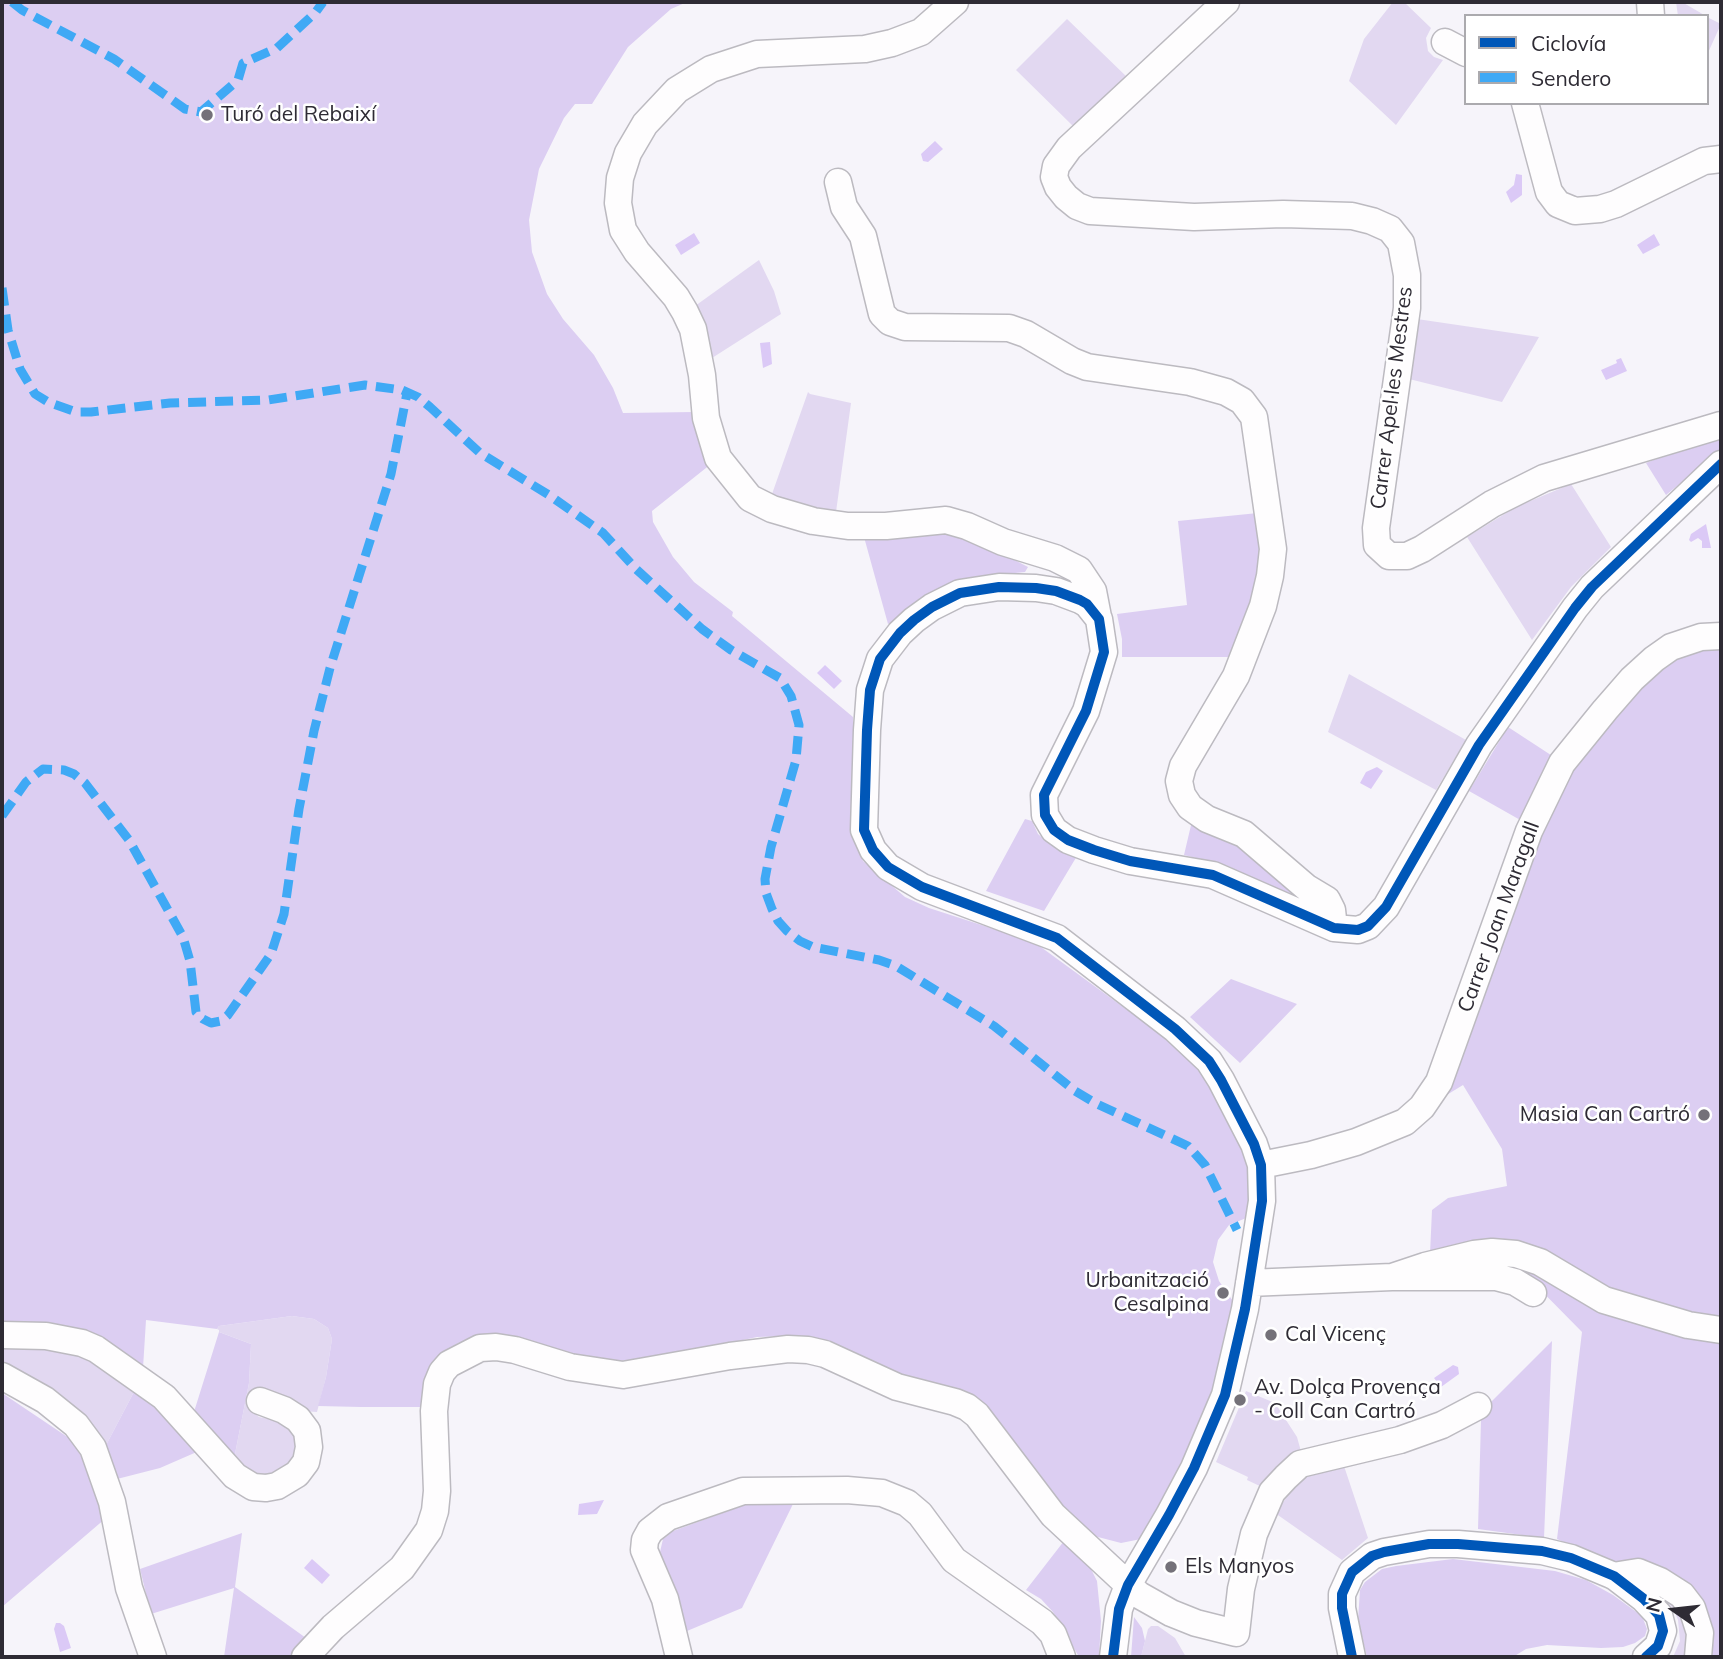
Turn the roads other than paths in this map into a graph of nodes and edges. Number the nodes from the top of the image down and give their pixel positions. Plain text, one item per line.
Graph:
1 (955, 2) edge
2 (1226, 2) edge
3 (1526, 105) edge
4 (1721, 159) edge
5 (838, 182) dead end
6 (1721, 425) edge
7 (1721, 464) edge
8 (1098, 619) junction
9 (1721, 636) edge
10 (1334, 928) junction
11 (1261, 1165) junction
12 (1392, 1278) junction
13 (1248, 1283) junction
14 (1533, 1293) dead end
15 (1721, 1330) edge
16 (2, 1335) edge
17 (2, 1376) edge
18 (260, 1401) dead end
19 (1478, 1406) dead end
20 (1613, 1576) junction
21 (1128, 1585) junction
22 (1237, 1645) edge
23 (153, 1657) edge
24 (305, 1657) edge
25 (679, 1657) edge
26 (1062, 1657) edge
27 (1113, 1657) edge
28 (1352, 1657) edge
29 (1646, 1657) edge
30 (1698, 1657) edge

1 - 8 street
2 - 6 street, Carrer Apel·les Mestres
3 - 4 street
5 - 10 street
7 - 10 street
8 - 10 street
8 - 11 street
9 - 11 street, Carrer Joan Maragall
11 - 13 street
12 - 13 street
12 - 14 street
12 - 15 street
13 - 21 street
16 - 18 street
17 - 23 street
19 - 22 street
20 - 28 street
20 - 29 street
20 - 30 street
21 - 22 street
21 - 24 street
21 - 27 street
25 - 26 street

